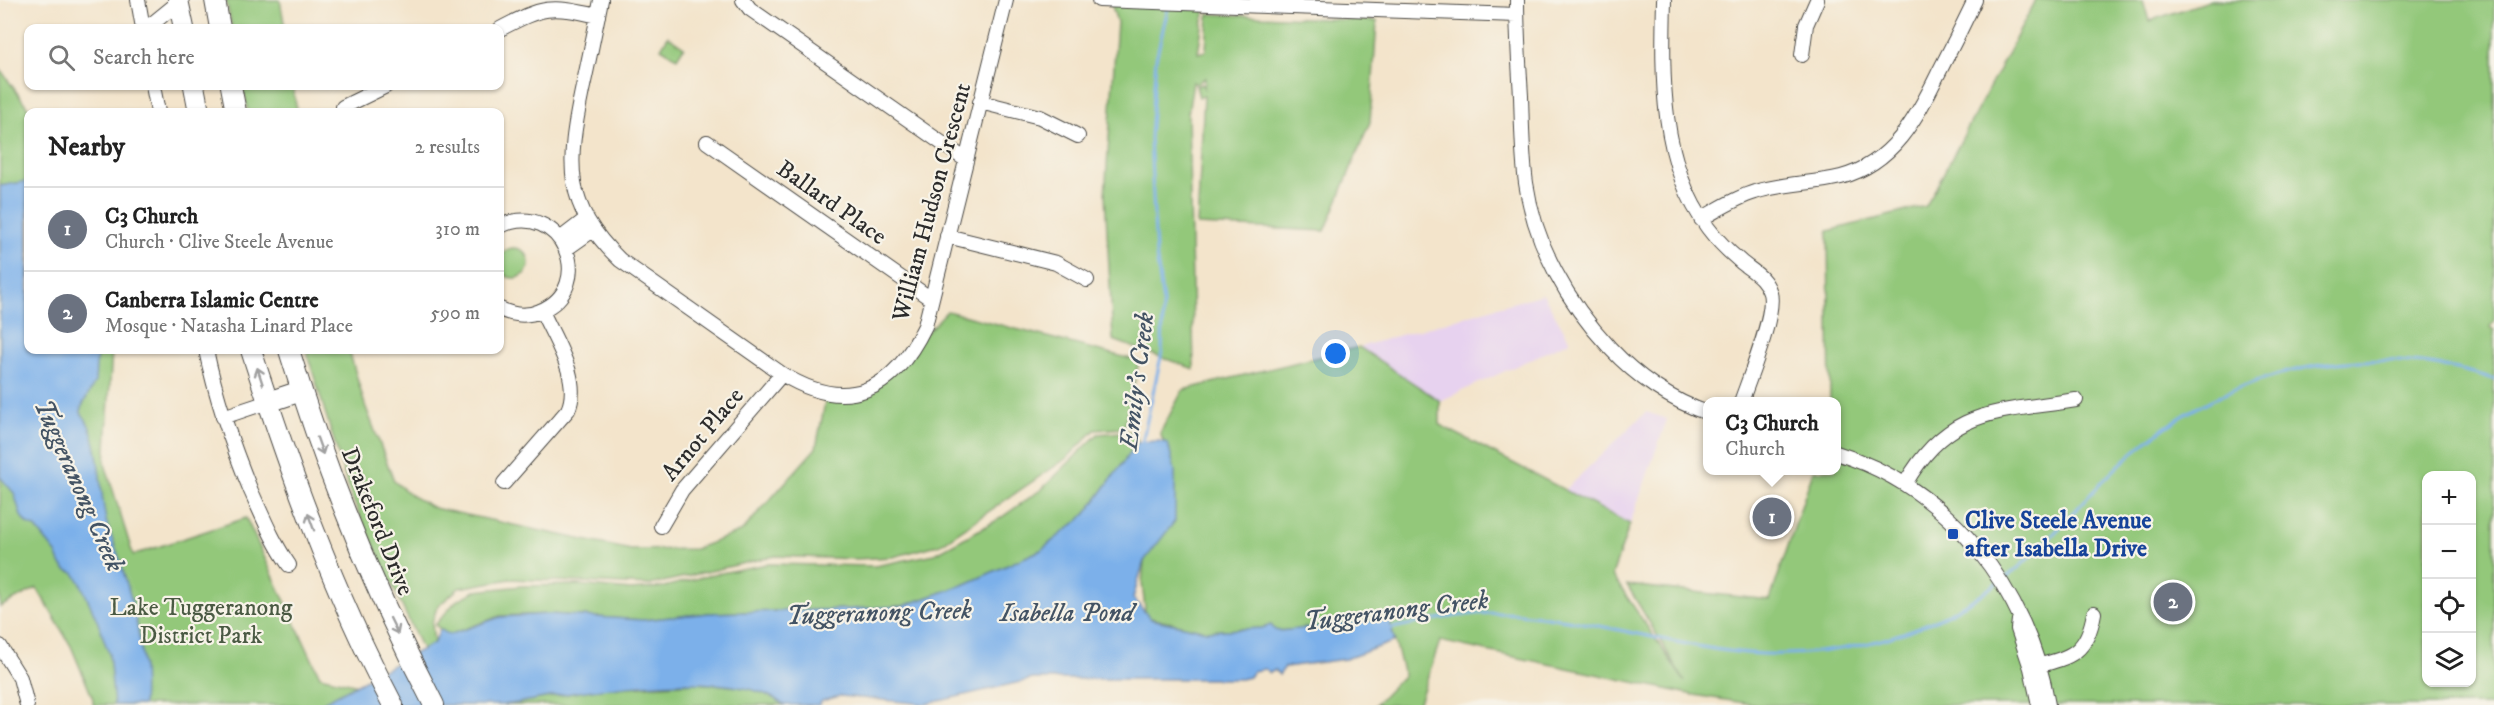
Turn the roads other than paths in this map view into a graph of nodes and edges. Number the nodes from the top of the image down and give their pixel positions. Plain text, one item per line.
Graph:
1 (138, 0) edge
2 (215, 0) edge
3 (601, 0) edge
4 (743, 0) edge
5 (1006, 0) edge
6 (1099, 0) edge
7 (1517, 0) edge
8 (1664, 0) edge
9 (1817, 0) edge
10 (1975, 0) edge
11 (178, 1) edge
12 (1517, 15) junction
13 (598, 16) junction
14 (144, 24) edge
15 (150, 24) edge
16 (182, 24) edge
17 (219, 24) edge
18 (504, 27) edge
19 (1802, 55) dead end
20 (154, 90) edge
21 (195, 90) edge
22 (232, 90) edge
23 (378, 90) edge
24 (980, 102) junction
25 (344, 107) dead end
26 (157, 108) edge
27 (198, 108) edge
28 (235, 108) edge
29 (1078, 136) dead end
30 (707, 142) dead end
31 (966, 160) junction
32 (1701, 219) junction
33 (504, 224) edge
34 (590, 224) junction
35 (947, 236) junction
36 (563, 244) junction
37 (1087, 280) dead end
38 (932, 299) junction
39 (504, 310) edge
40 (542, 311) junction
41 (207, 354) edge
42 (252, 354) edge
43 (290, 354) edge
44 (782, 374) junction
45 (301, 391) junction
46 (1743, 397) edge
47 (2076, 400) dead end
48 (268, 402) junction
49 (1703, 411) edge
50 (223, 417) junction
51 (1841, 455) edge
52 (504, 483) dead end
53 (1905, 484) junction
54 (662, 526) dead end
55 (289, 566) dead end
56 (2094, 613) dead end
57 (0, 646) edge
58 (2036, 666) junction
59 (2043, 698) edge
60 (27, 705) edge
61 (393, 705) edge
62 (434, 705) edge

1 - 14 street
2 - 17 highway
3 - 13 street, William Hudson Crescent
4 - 31 street
5 - 24 street, William Hudson Crescent
6 - 12 street
7 - 12 street
8 - 32 street
9 - 19 street
10 - 32 street
11 - 15 street
11 - 16 highway
12 - 49 street
13 - 18 street
13 - 34 street, William Hudson Crescent
20 - 26 street
21 - 27 highway
22 - 28 highway
23 - 25 street
24 - 29 street
24 - 31 street, William Hudson Crescent
30 - 38 street, Ballard Place
31 - 35 street, William Hudson Crescent
32 - 46 street
33 - 36 street
34 - 36 street
34 - 44 street, William Hudson Crescent
35 - 37 street
35 - 38 street, William Hudson Crescent
36 - 40 street
38 - 44 street, William Hudson Crescent
39 - 40 street
40 - 52 street
41 - 50 street
48 -> 42 highway
43 - 45 highway, Drakeford Drive
44 - 54 street, Arnot Place
45 - 48 highway
45 -> 62 highway, Drakeford Drive
47 - 53 street
48 - 50 street
61 -> 48 highway
50 - 55 street
51 - 53 street
53 - 58 street
56 - 58 street
57 - 60 street
58 - 59 street

